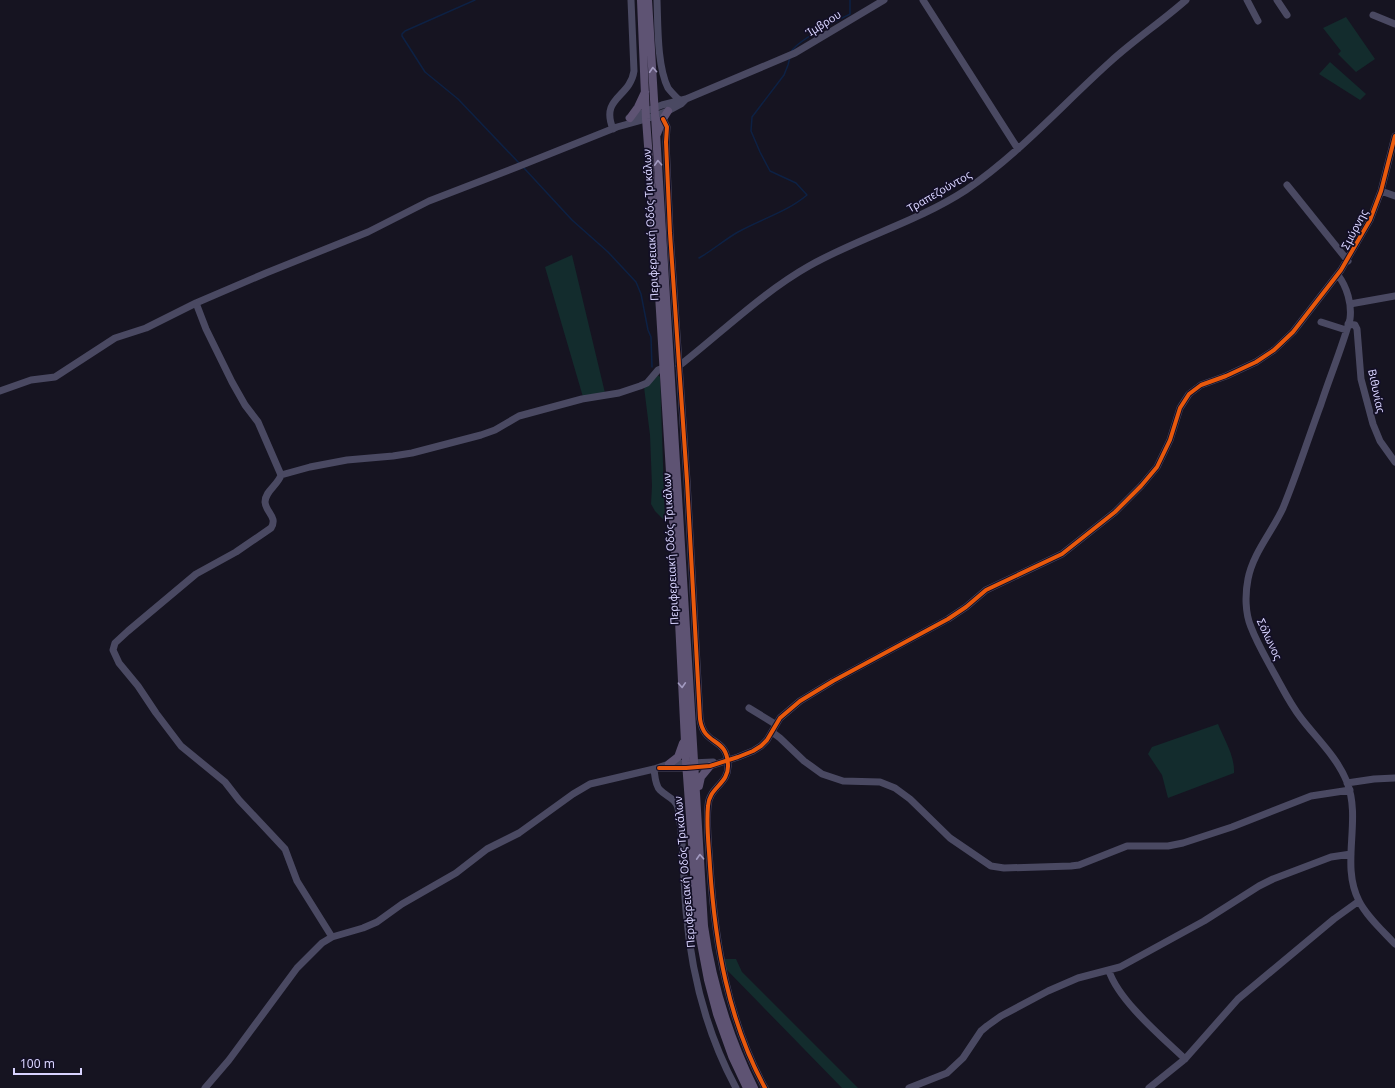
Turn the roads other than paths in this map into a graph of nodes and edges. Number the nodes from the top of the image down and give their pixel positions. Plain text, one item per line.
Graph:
1 (630, 0) edge
2 (641, 0) edge
3 (648, 0) edge
4 (657, 0) edge
5 (884, 0) edge
6 (923, 0) edge
7 (1186, 0) edge
8 (1247, 0) edge
9 (1277, 0) edge
10 (1287, 15) dead end
11 (1373, 15) dead end
12 (1258, 21) dead end
13 (1395, 24) edge
14 (646, 90) junction
15 (686, 99) junction
16 (678, 100) junction
17 (668, 111) joint
18 (657, 114) junction
19 (646, 115) junction
20 (630, 118) junction
21 (615, 128) junction
22 (1395, 136) edge
23 (1018, 149) junction
24 (1287, 185) dead end
25 (1381, 191) junction
26 (1395, 196) edge
27 (1348, 261) junction
28 (1338, 275) junction
29 (1395, 296) edge
30 (196, 303) junction
31 (1350, 304) junction
32 (1321, 322) dead end
33 (1347, 327) junction
34 (680, 366) junction
35 (663, 368) junction
36 (0, 391) edge
37 (1395, 462) edge
38 (281, 476) junction
39 (750, 708) dead end
40 (775, 724) junction
41 (772, 732) junction
42 (684, 733) junction
43 (728, 760) junction
44 (718, 762) junction
45 (669, 764) junction
46 (695, 764) junction
47 (686, 765) junction
48 (710, 766) junction
49 (657, 768) junction
50 (1395, 778) edge
51 (1349, 786) junction
52 (697, 795) junction
53 (1351, 854) junction
54 (1359, 901) junction
55 (332, 937) junction
56 (1395, 944) edge
57 (1109, 971) junction
58 (1185, 1060) junction
59 (205, 1088) edge
60 (736, 1088) edge
61 (747, 1088) edge
62 (754, 1088) edge
63 (765, 1088) edge
64 (909, 1088) edge
65 (1149, 1088) edge

1 - 21 street
2 - 14 main road, Περιφερειακή Οδός Τρικάλων
18 -> 3 main road, Περιφερειακή Οδός Τρικάλων
4 - 16 street
5 - 15 street, Ίμβρου
6 - 23 street
7 - 23 street, Τραπεζούντος
8 - 12 street
9 - 10 street
11 - 13 street
14 - 19 main road, Περιφερειακή Οδός Τρικάλων
14 - 20 main road
15 - 16 street
15 - 17 street
16 - 18 street
17 - 18 main road
18 - 19 street
18 - 34 street
46 -> 18 main road, Περιφερειακή Οδός Τρικάλων
19 - 20 street
19 - 21 street
19 - 35 main road, Περιφερειακή Οδός Τρικάλων
20 - 21 street
21 - 30 street
22 - 25 street, Σμύρνης
23 - 34 street, Τραπεζούντος
24 - 27 street
25 - 26 street
25 - 27 street, Σμύρνης
27 - 28 street, Σμύρνης
28 - 31 street
28 - 40 street, Σμύρνης
29 - 31 street
30 - 36 street
30 - 38 street
31 - 33 street, Σόλωνος
32 - 33 street
33 - 37 street, Βιθυνίας
33 - 51 street, Σόλωνος
34 - 43 street
35 - 38 street
35 -> 42 main road, Περιφερειακή Οδός Τρικάλων
38 - 55 street
39 - 40 street
40 - 41 street
41 - 43 street
41 - 51 street
42 - 45 main road
42 - 47 main road, Περιφερειακή Οδός Τρικάλων
43 - 44 street
43 - 63 street
44 - 46 street
44 - 48 street
45 - 47 street
45 - 49 street
46 - 47 street
46 - 48 street
46 - 52 main road, Περιφερειακή Οδός Τρικάλων
47 - 49 street
47 - 61 main road, Περιφερειακή Οδός Τρικάλων
48 - 52 main road
49 - 55 street
49 - 60 street
50 - 51 street
51 - 53 street, Σόλωνος
62 -> 52 main road, Περιφερειακή Οδός Τρικάλων
53 - 54 street, Σόλωνος
53 - 57 street
54 - 56 street, Σόλωνος
54 - 58 street
55 - 59 street
57 - 58 street
57 - 64 street
58 - 65 street

